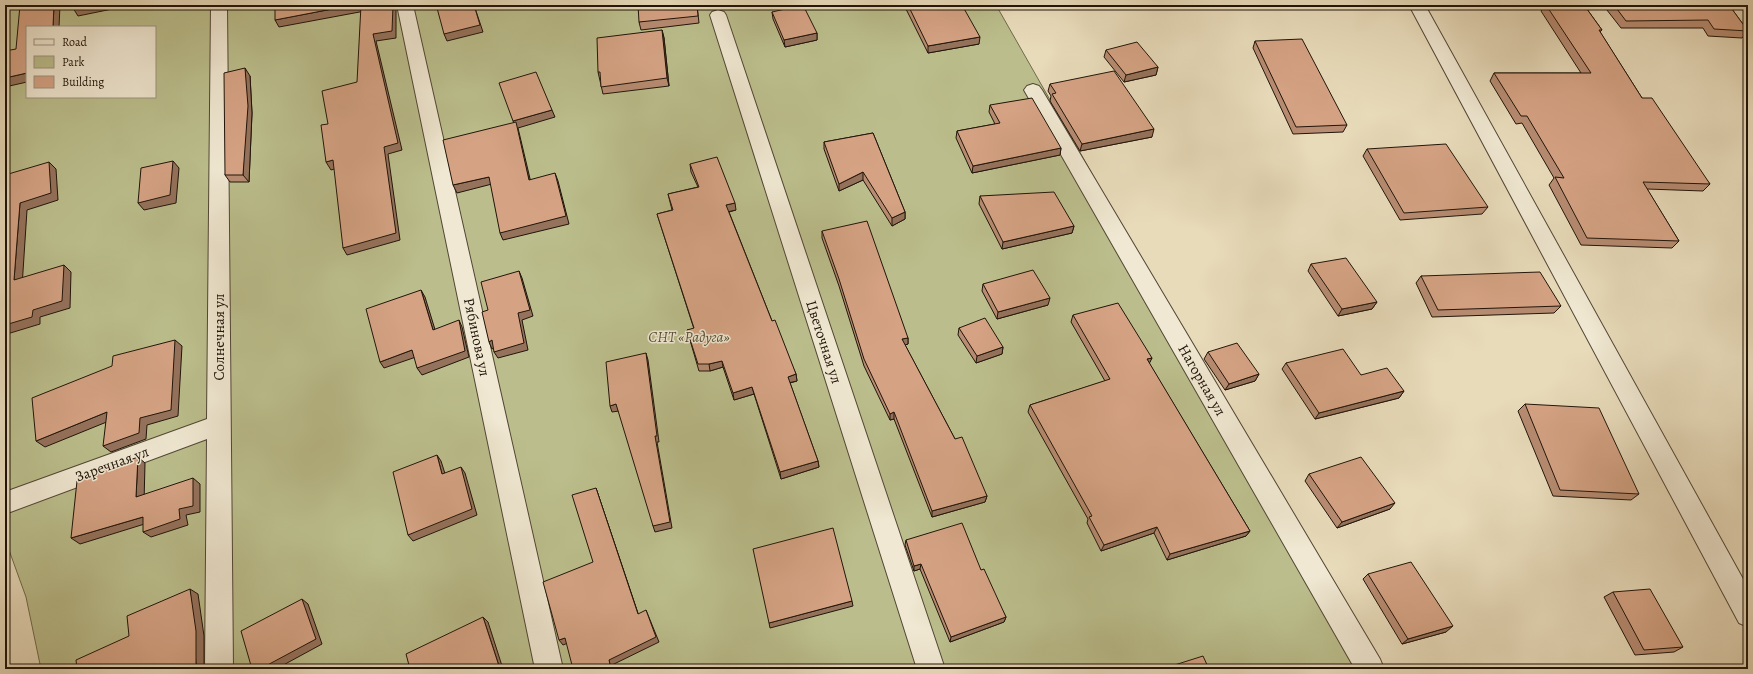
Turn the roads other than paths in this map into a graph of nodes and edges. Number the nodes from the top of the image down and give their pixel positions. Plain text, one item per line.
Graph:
1 (219, 5) edge
2 (405, 5) edge
3 (1417, 5) edge
4 (718, 15) dead end
5 (1033, 90) dead end
6 (218, 424) junction
7 (5, 504) edge
8 (1748, 614) edge
9 (218, 669) edge
10 (549, 669) edge
11 (930, 669) edge
12 (1370, 669) edge

1 - 6 street, Солнечная ул
2 - 10 street, Рябинова ул
3 - 8 street
4 - 11 street, Цветочная ул
5 - 12 street, Нагорная ул
6 - 7 street, Заречная ул
6 - 9 street, Солнечная ул

